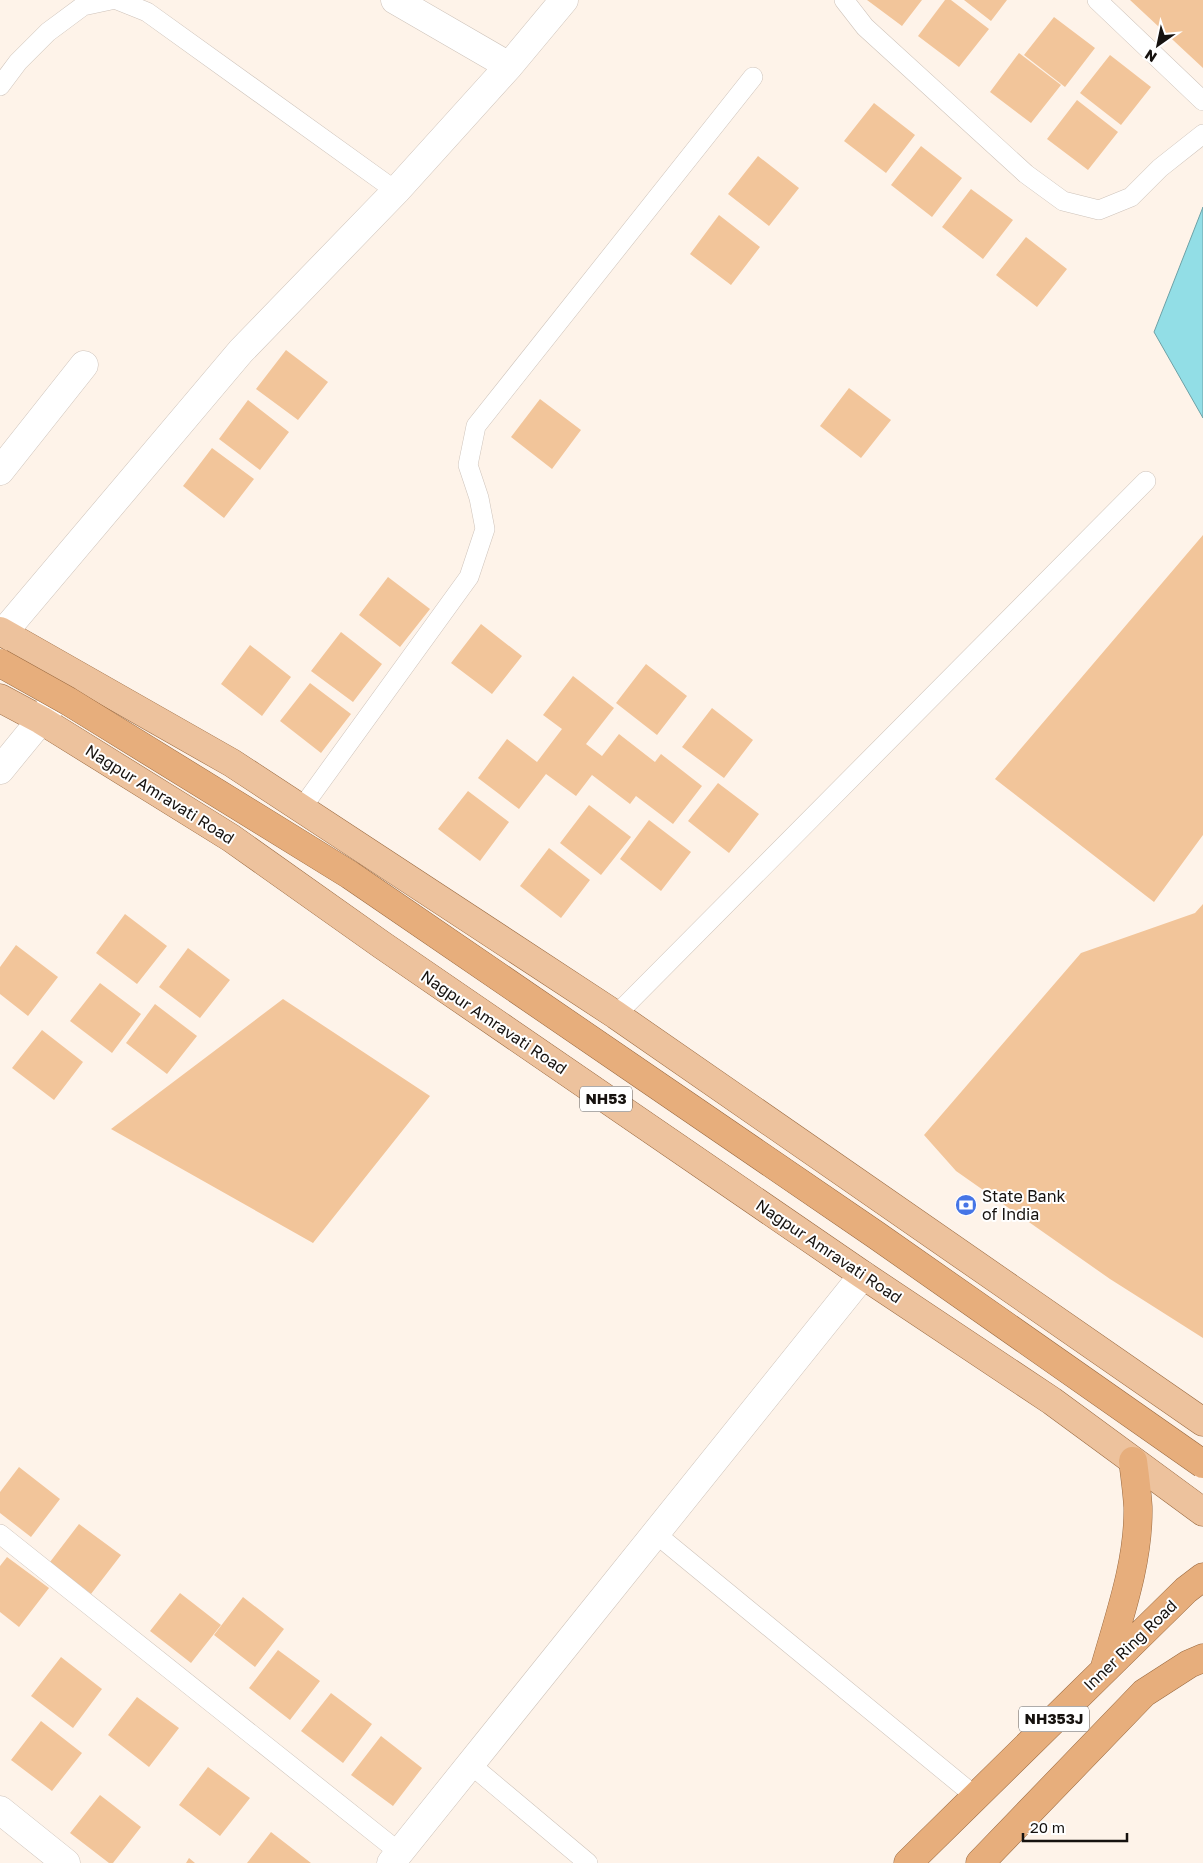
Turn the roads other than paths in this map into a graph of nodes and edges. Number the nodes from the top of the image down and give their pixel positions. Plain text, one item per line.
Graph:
1 (111, 0) edge
2 (117, 0) edge
3 (395, 0) edge
4 (564, 0) edge
5 (844, 0) edge
6 (1097, 0) edge
7 (509, 66) junction
8 (753, 77) dead end
9 (0, 86) edge
10 (1203, 101) edge
11 (1203, 134) edge
12 (396, 191) junction
13 (84, 365) dead end
14 (0, 470) edge
15 (1146, 481) dead end
16 (2, 632) edge
17 (0, 663) edge
18 (74, 673) junction
19 (0, 698) edge
20 (40, 720) junction
21 (0, 770) edge
22 (301, 809) junction
23 (616, 1015) junction
24 (863, 1275) junction
25 (1203, 1422) edge
26 (1133, 1461) junction
27 (1203, 1464) edge
28 (1203, 1512) edge
29 (0, 1534) edge
30 (656, 1534) junction
31 (1203, 1577) edge
32 (1203, 1658) edge
33 (1103, 1671) junction
34 (470, 1764) junction
35 (975, 1796) junction
36 (0, 1810) edge
37 (395, 1858) edge
38 (66, 1863) edge
39 (588, 1863) edge
40 (908, 1863) edge
41 (980, 1863) edge

1 - 9 lane
2 - 12 lane
3 - 7 street
4 - 7 street
5 - 11 lane
6 - 10 lane
7 - 12 street
8 - 22 lane
12 - 16 street
13 - 14 street
15 - 23 lane
16 - 18 main road
17 - 27 highway, bridge
18 - 20 street
18 - 22 main road
19 - 20 main road, Nagpur Amravati Road / NH53
20 - 21 street
20 - 24 main road, Nagpur Amravati Road / NH53
22 - 23 main road
23 - 25 main road
24 - 26 main road, Nagpur Amravati Road / NH53
24 - 30 street
26 - 28 main road, Nagpur Amravati Road / NH53
26 - 33 highway
29 - 37 lane
30 - 34 street
30 - 35 lane
31 - 33 highway, Inner Ring Road / NH353J
32 - 41 highway, NH353J
33 - 35 highway, Inner Ring Road / NH353J
34 - 37 street
34 - 39 lane
35 - 40 highway, Inner Ring Road / NH353J
36 - 38 street

